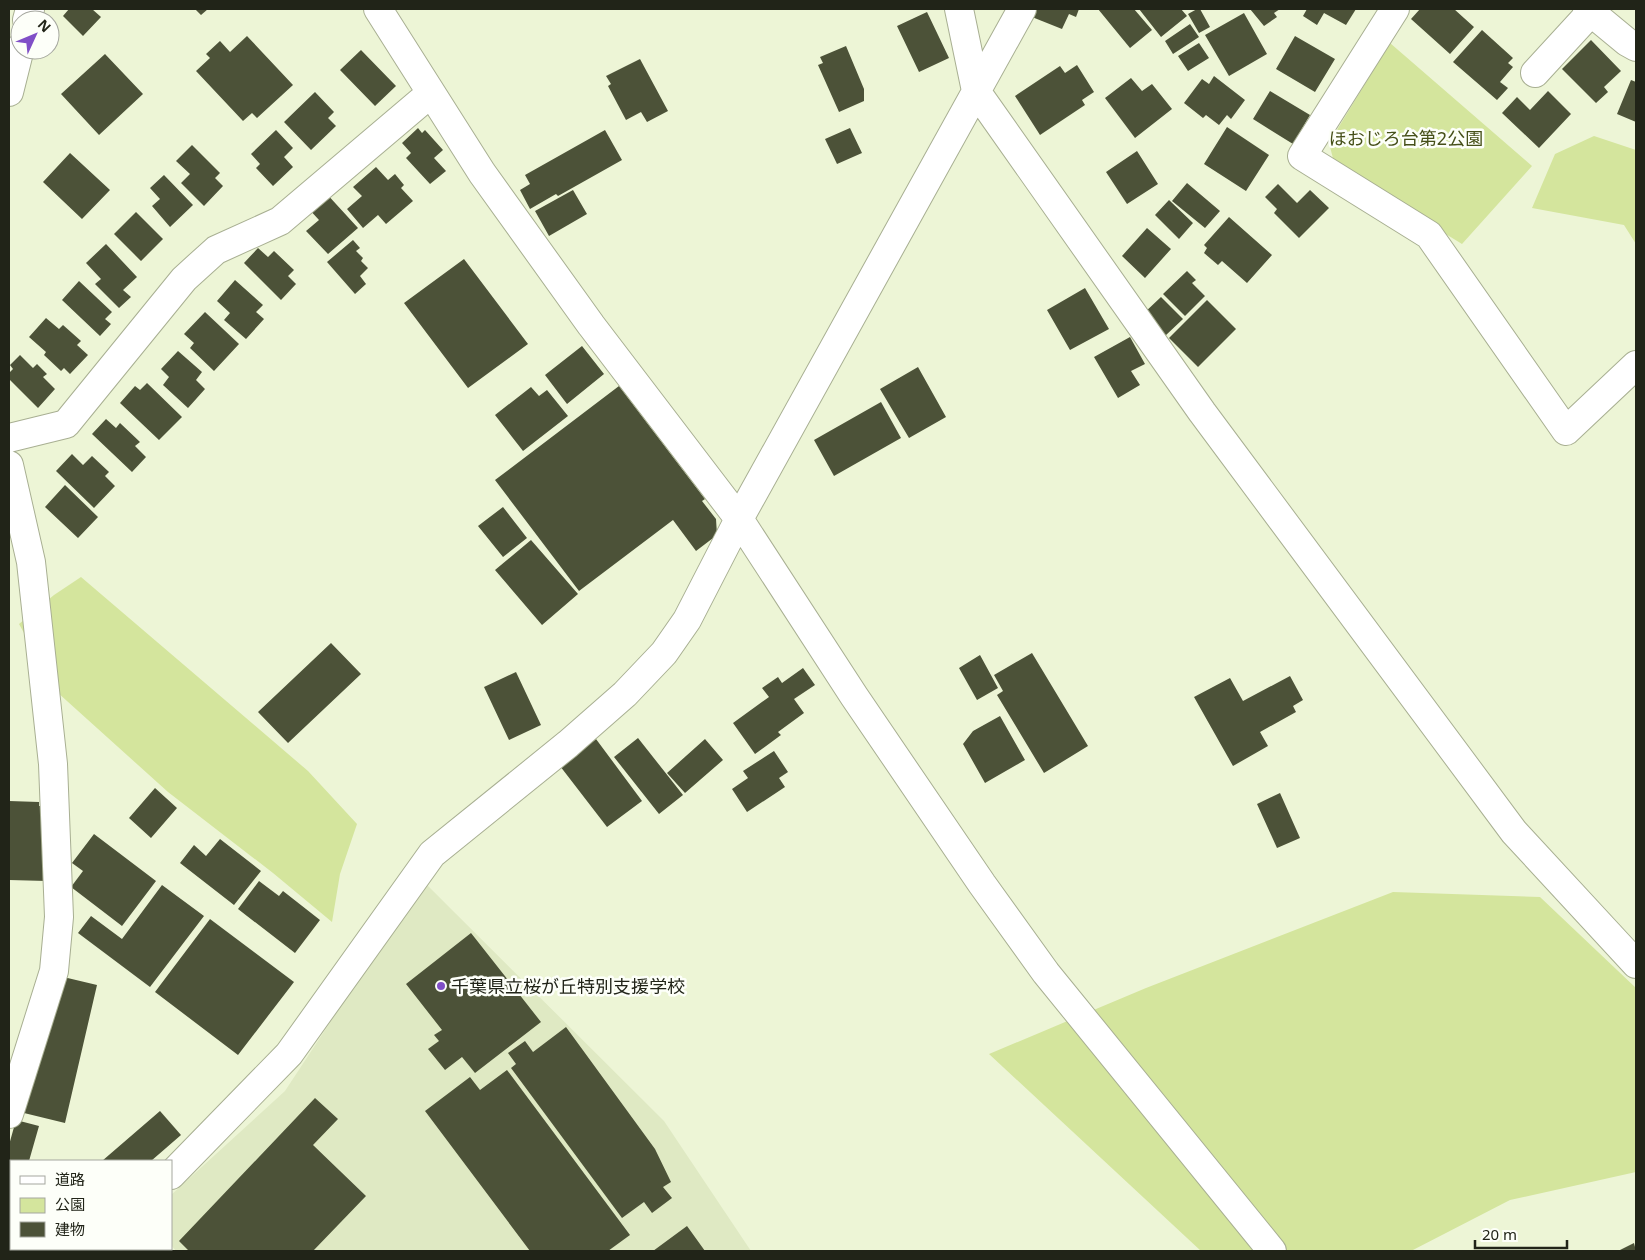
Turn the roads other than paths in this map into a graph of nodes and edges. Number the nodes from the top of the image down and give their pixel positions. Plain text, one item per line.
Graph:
1 (378, 9) edge
2 (959, 9) edge
3 (1022, 9) edge
4 (1395, 9) edge
5 (1589, 10) edge
6 (1636, 48) edge
7 (17, 60) edge
8 (1535, 73) dead end
9 (976, 91) junction
10 (9, 92) edge
11 (431, 92) junction
12 (1636, 365) edge
13 (9, 438) edge
14 (9, 465) edge
15 (739, 519) junction
16 (1636, 964) edge
17 (9, 1114) edge
18 (172, 1174) edge
19 (1272, 1251) edge

1 - 11 street
2 - 9 street
3 - 9 street
4 - 12 street
5 - 6 street
5 - 8 street
7 - 10 street
9 - 15 street
9 - 16 street
11 - 13 street
11 - 15 street
14 - 17 street
15 - 18 street
15 - 19 street

